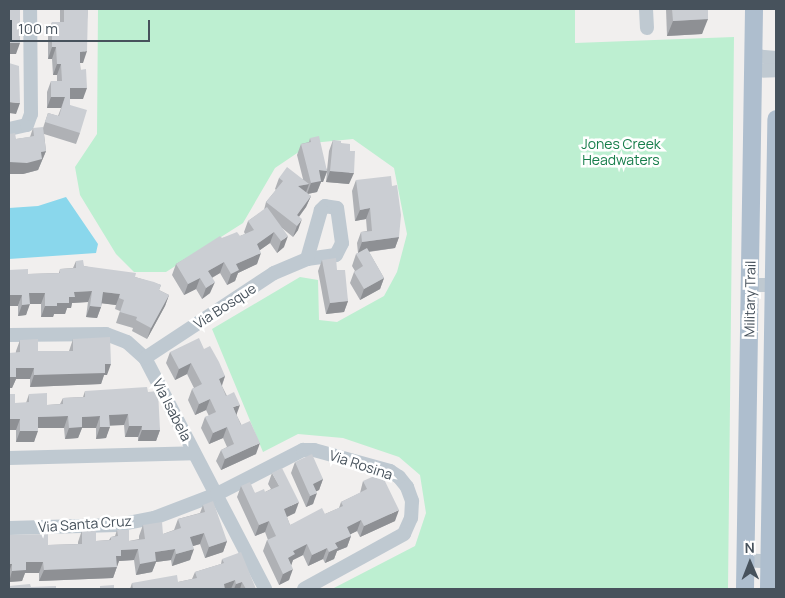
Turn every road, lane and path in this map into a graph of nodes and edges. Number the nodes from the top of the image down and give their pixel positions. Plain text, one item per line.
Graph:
1 (30, 9) edge
2 (646, 9) edge
3 (754, 9) edge
4 (647, 28) dead end
5 (776, 58) edge
6 (753, 63) junction
7 (776, 70) edge
8 (776, 119) edge
9 (9, 129) edge
10 (307, 259) dead end
11 (750, 285) junction
12 (775, 285) edge
13 (9, 335) edge
14 (146, 358) junction
15 (194, 453) junction
16 (9, 458) edge
17 (217, 494) junction
18 (9, 528) edge
19 (745, 555) junction
20 (773, 556) edge
21 (265, 589) edge
22 (304, 589) edge
23 (745, 589) edge
24 (769, 589) edge

1 - 9 street
2 - 4 street
3 - 6 main road, Military Trail
5 - 6 street
6 - 7 street
6 - 11 main road, Military Trail
8 - 12 main road, Military Trail
10 - 14 street, Via Bosque
11 - 12 street
11 - 19 main road, Military Trail
12 - 20 main road, Military Trail
13 - 14 street, Via Isabela
14 - 15 street, Via Isabela
15 - 16 street
15 - 17 street, Via Isabela
17 - 18 street, Via Santa Cruz
17 - 21 street, Via Isabela
17 - 22 street, Via Rosina
19 - 20 street
19 - 23 main road, Military Trail
20 - 24 main road, Military Trail

